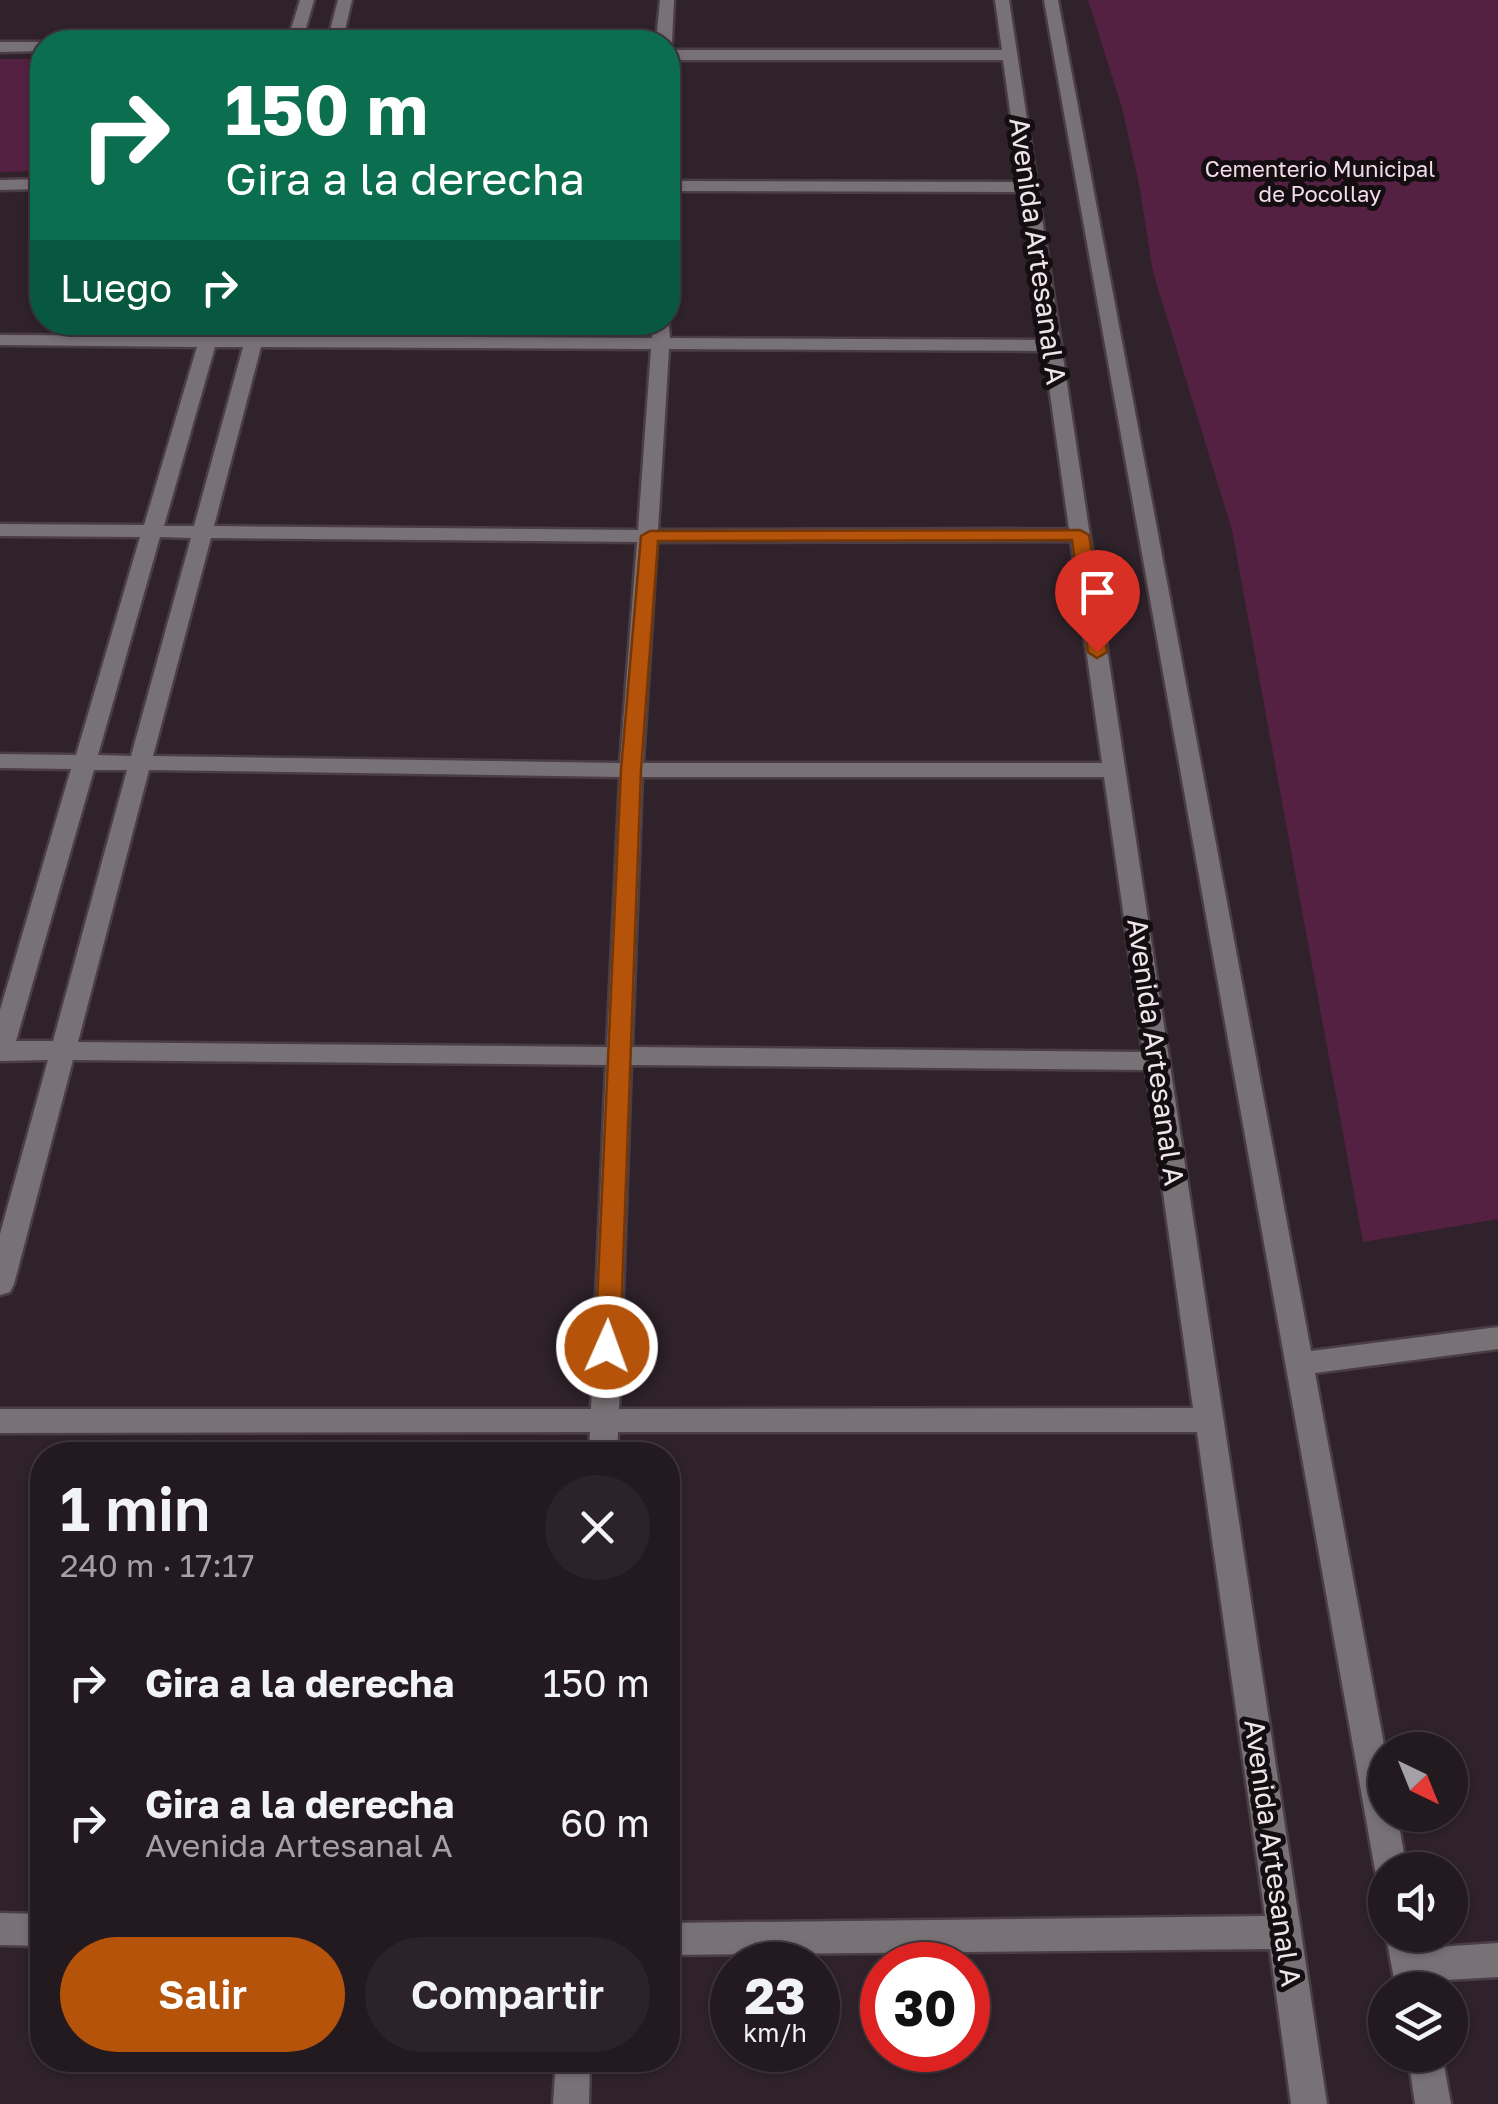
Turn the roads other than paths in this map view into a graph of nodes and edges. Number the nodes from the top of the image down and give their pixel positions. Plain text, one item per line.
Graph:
1 (307, 0) edge
2 (345, 0) edge
3 (667, 0) edge
4 (1002, 0) edge
5 (1050, 0) edge
6 (298, 30) edge
7 (337, 30) edge
8 (665, 30) edge
9 (0, 46) edge
10 (30, 47) edge
11 (680, 55) edge
12 (1010, 56) junction
13 (0, 184) edge
14 (30, 184) edge
15 (680, 186) edge
16 (1029, 187) junction
17 (131, 335) edge
18 (209, 335) edge
19 (256, 335) edge
20 (662, 335) edge
21 (680, 335) edge
22 (0, 340) edge
23 (1052, 346) junction
24 (0, 530) edge
25 (152, 530) junction
26 (202, 531) junction
27 (1080, 535) junction
28 (650, 536) junction
29 (0, 760) edge
30 (84, 760) junction
31 (143, 760) junction
32 (631, 770) junction
33 (1114, 770) junction
34 (66, 1050) junction
35 (0, 1051) edge
36 (618, 1054) junction
37 (1158, 1061) junction
38 (0, 1284) edge
39 (1498, 1338) edge
40 (1299, 1364) junction
41 (604, 1420) junction
42 (1210, 1420) junction
43 (0, 1421) edge
44 (603, 1442) edge
45 (1388, 1852) edge
46 (0, 1929) edge
47 (30, 1930) edge
48 (1284, 1932) junction
49 (680, 1939) edge
50 (1498, 1960) edge
51 (1408, 1964) edge
52 (572, 2072) edge
53 (1428, 2072) edge
54 (570, 2104) edge
55 (1310, 2104) edge
56 (1434, 2104) edge

1 - 6 street
2 - 7 street
3 - 8 street
4 - 12 street, Avenida Artesanal A
5 - 40 street, Avenida Artesanal A
9 - 10 street
11 - 12 street
12 - 16 street, Avenida Artesanal A
13 - 14 street
15 - 16 street
16 - 23 street, Avenida Artesanal A
17 - 22 street
18 - 25 street
19 - 26 street
20 - 28 street
21 - 23 street
23 - 27 street, Avenida Artesanal A
24 - 25 street
25 - 26 street
25 - 30 street
26 - 28 street
26 - 31 street
27 - 28 street
27 - 33 street, Avenida Artesanal A
28 - 32 street
29 - 30 street
30 - 31 street
30 - 35 street
31 - 32 street
31 - 34 street
32 - 33 street
32 - 36 street
33 - 37 street, Avenida Artesanal A
34 - 35 street
34 - 36 street
34 - 38 street
36 - 37 street
36 - 41 street
37 - 42 street, Avenida Artesanal A
39 - 40 street
40 - 45 street, Avenida Artesanal A
41 - 42 street
41 - 43 street
41 - 44 street
42 - 48 street, Avenida Artesanal A
46 - 47 street
48 - 49 street
48 - 55 street, Avenida Artesanal A
50 - 51 street
52 - 54 street
53 - 56 street

